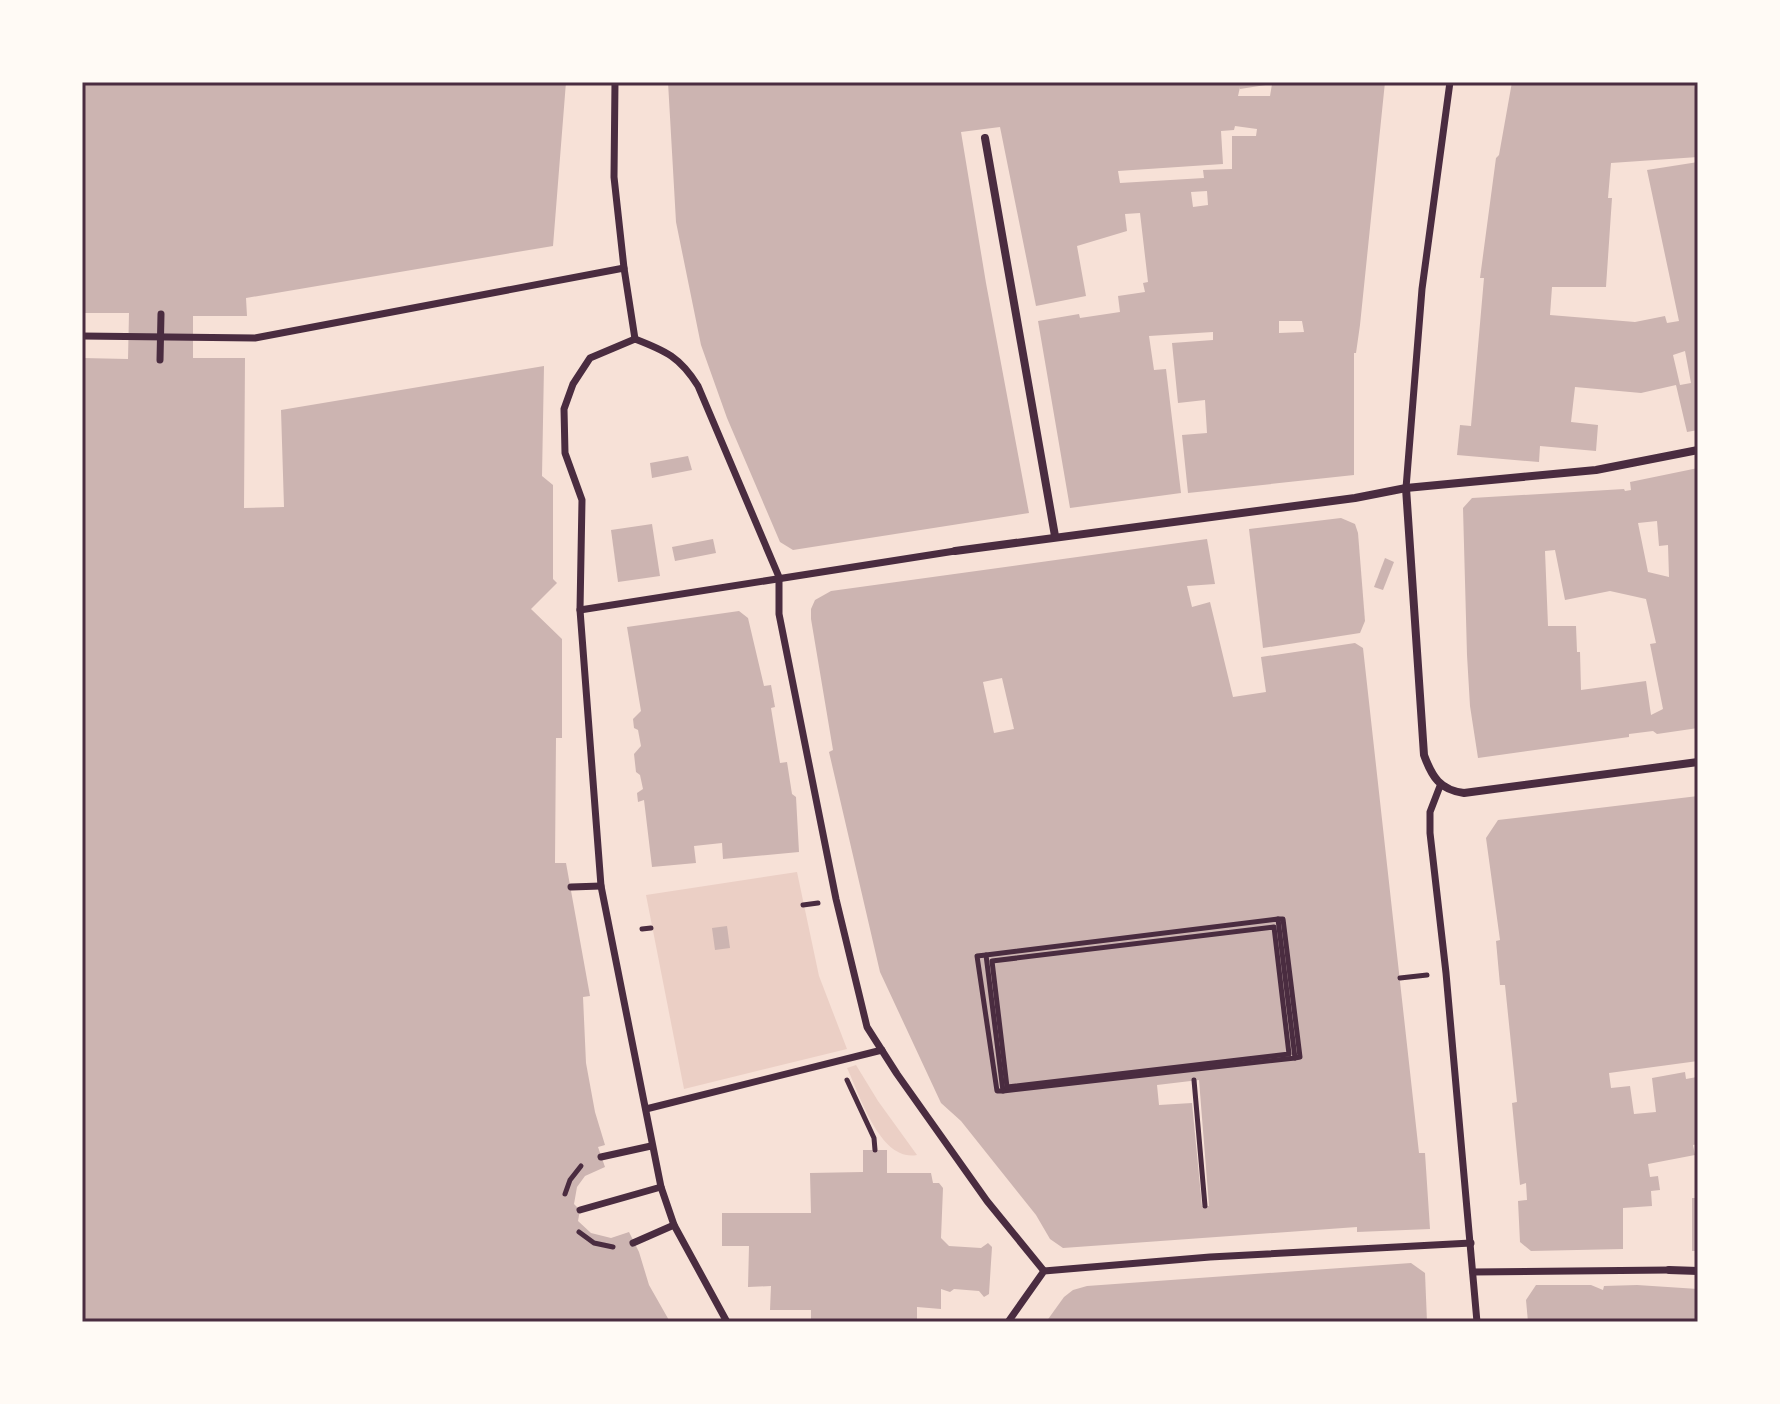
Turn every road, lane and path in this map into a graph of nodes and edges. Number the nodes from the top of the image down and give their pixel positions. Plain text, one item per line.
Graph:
1 (615, 82) edge
2 (1450, 82) edge
3 (985, 138) dead end
4 (624, 268) junction
5 (161, 314) dead end
6 (82, 336) edge
7 (160, 336) junction
8 (635, 339) junction
9 (160, 360) dead end
10 (1698, 450) edge
11 (1406, 488) junction
12 (1055, 536) junction
13 (955, 551) joint
14 (779, 577) junction
15 (580, 610) junction
16 (1698, 762) edge
17 (1440, 786) junction
18 (601, 886) junction
19 (571, 887) dead end
20 (819, 902) dead end
21 (803, 905) dead end
22 (651, 928) dead end
23 (642, 929) dead end
24 (1000, 1024) joint
25 (882, 1050) junction
26 (839, 1061) junction
27 (1194, 1080) dead end
28 (1003, 1091) joint
29 (646, 1109) junction
30 (651, 1146) junction
31 (875, 1150) dead end
32 (601, 1157) joint
33 (661, 1187) junction
34 (565, 1197) dead end
35 (1205, 1206) dead end
36 (580, 1210) dead end
37 (674, 1225) junction
38 (577, 1230) dead end
39 (633, 1243) joint
40 (1471, 1243) junction
41 (1669, 1270) joint
42 (1044, 1271) junction
43 (1698, 1271) edge
44 (1473, 1272) junction
45 (727, 1322) edge
46 (1008, 1322) edge
47 (1477, 1322) edge

1 - 4 street
2 - 11 street
3 - 12 street
4 - 7 street
4 - 8 street
5 - 7 street
6 - 7 street
7 - 9 street
8 - 14 street
8 - 15 street
10 - 11 street
11 - 12 street
11 - 17 street
12 - 13 street
13 - 14 street
14 - 15 street
14 - 25 street
15 - 18 street
16 - 17 street
17 - 40 street
18 - 19 street
18 - 29 street
20 - 21 path
22 - 23 path
24 - 24 path
25 - 26 street
25 - 42 street
26 - 29 street
26 - 31 path
27 - 35 path
28 - 28 path
29 - 30 street
30 - 32 street
30 - 33 street
32 - 34 path
33 - 36 street
33 - 37 street
37 - 39 street
37 - 45 street
38 - 39 path
40 - 42 street
40 - 44 street
41 - 43 street
41 - 44 street
42 - 46 street
44 - 47 street

